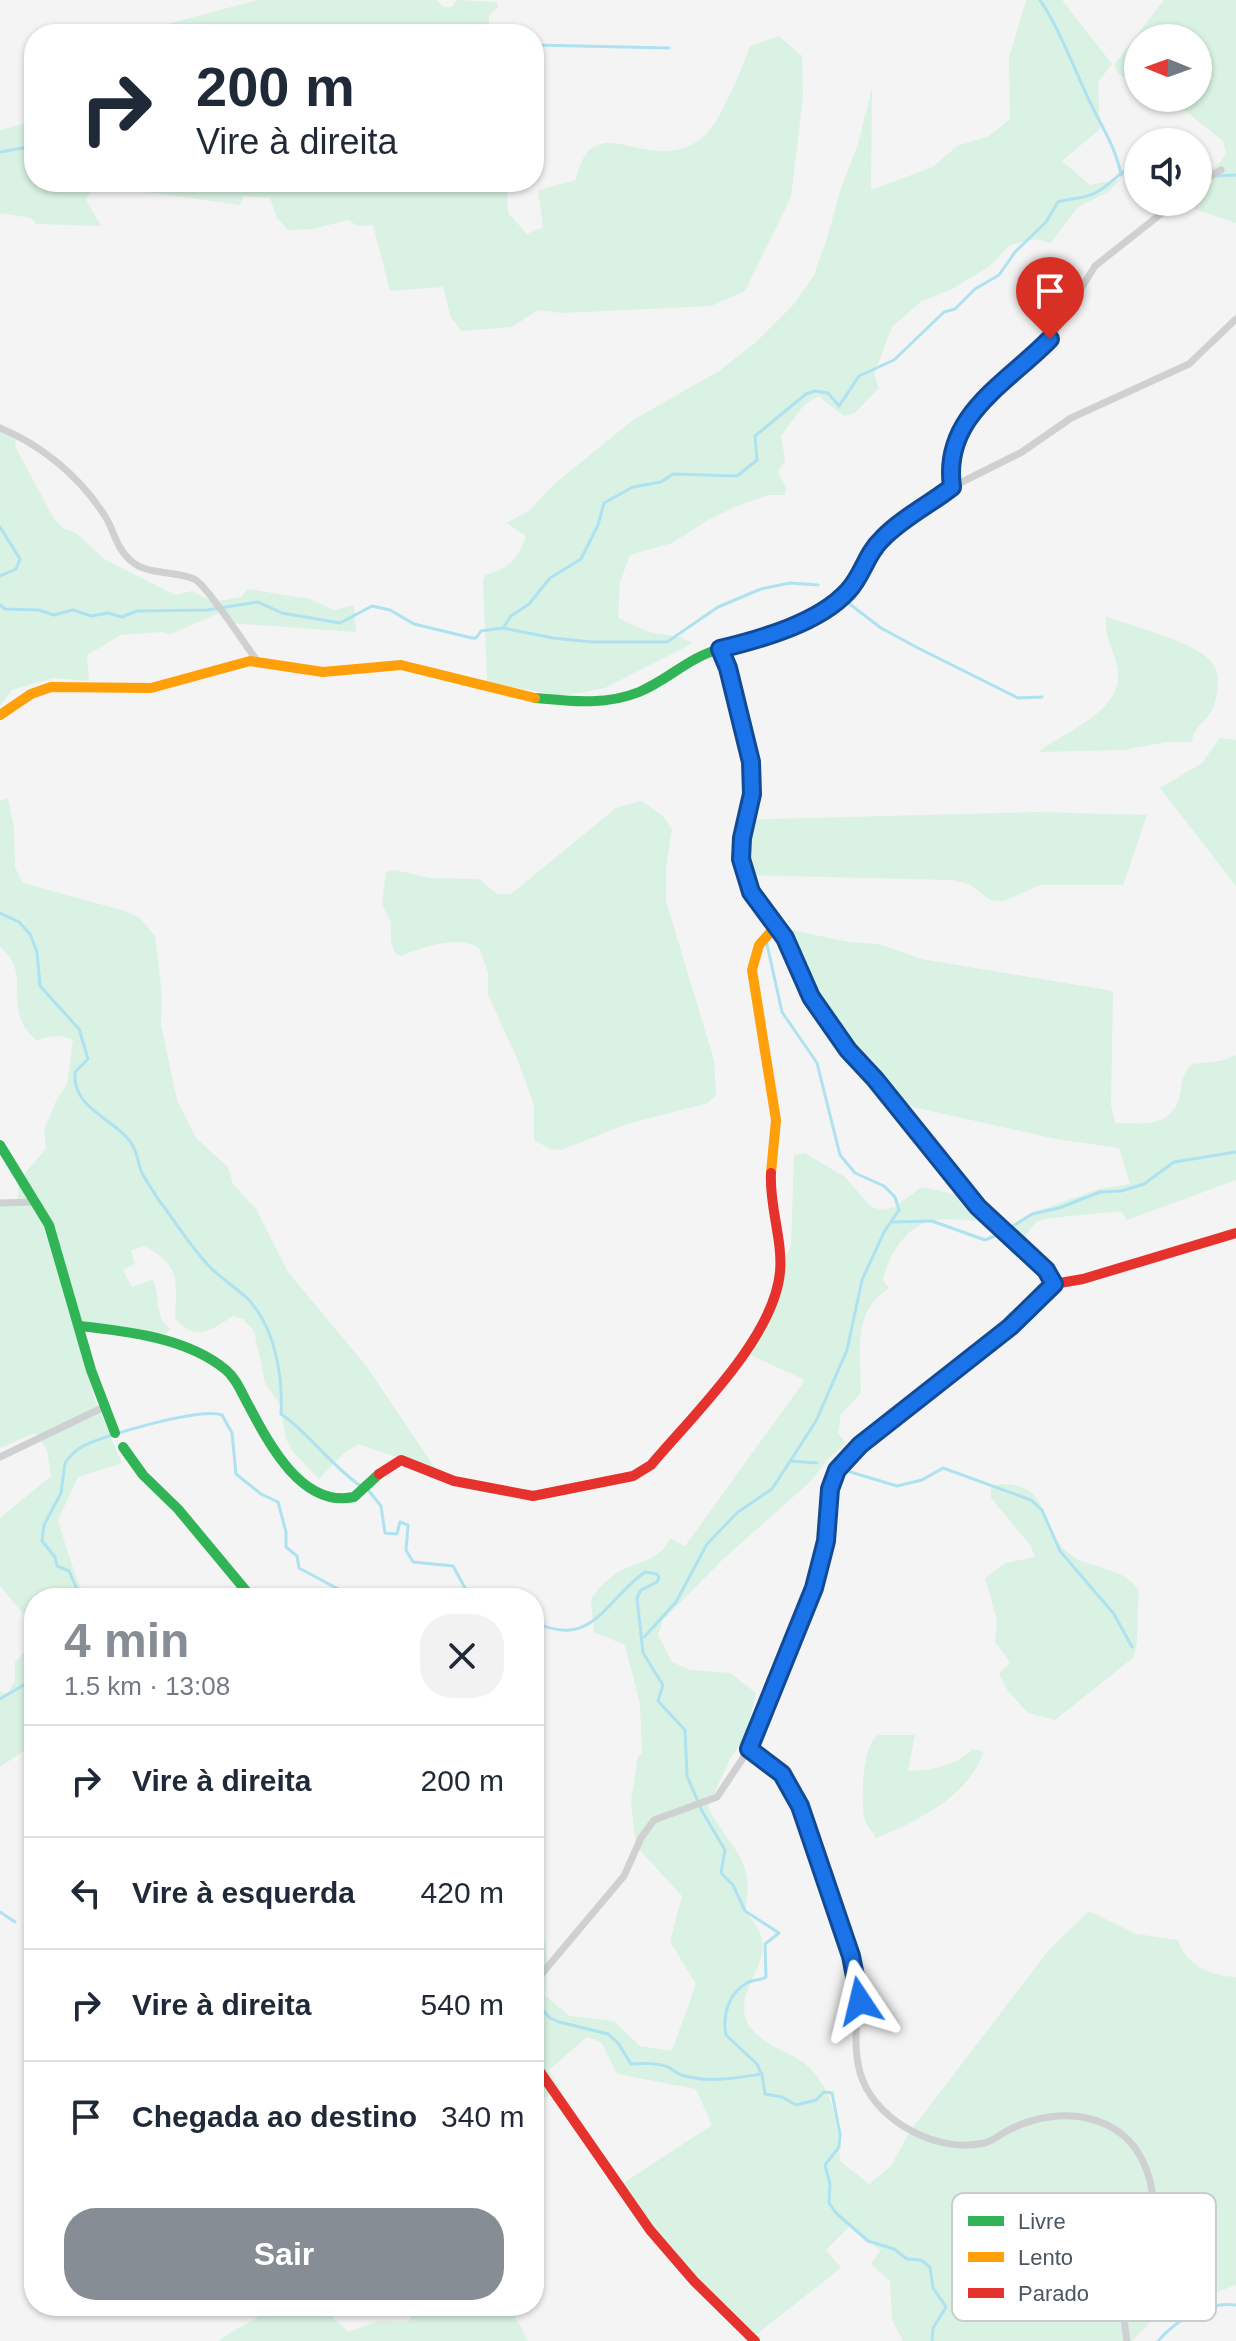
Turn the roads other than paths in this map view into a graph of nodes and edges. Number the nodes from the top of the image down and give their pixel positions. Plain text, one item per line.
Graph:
1 (1221, 170) dead end
2 (1212, 175) edge
3 (1158, 216) edge
4 (1236, 319) edge
5 (0, 428) edge
6 (952, 487) junction
7 (720, 649) junction
8 (257, 661) junction
9 (0, 715) edge
10 (776, 926) junction
11 (0, 1145) edge
12 (36, 1202) junction
13 (0, 1203) edge
14 (1236, 1233) edge
15 (1054, 1284) junction
16 (79, 1326) junction
17 (104, 1407) junction
18 (115, 1433) joint
19 (123, 1447) joint
20 (0, 1457) edge
21 (244, 1588) edge
22 (749, 1749) junction
23 (544, 1971) edge
24 (544, 2077) edge
25 (1153, 2193) edge
26 (1126, 2321) edge
27 (755, 2341) edge
28 (1127, 2341) edge

1 - 2 street
3 - 6 street
4 - 6 street
5 - 8 street
6 - 7 street
7 - 8 street
7 - 10 street
8 - 9 street
10 - 15 street
10 - 16 street
11 - 12 street
12 - 13 street
12 - 16 street
14 - 15 street
15 - 22 street
16 - 17 street
17 - 18 street
17 - 20 street
18 - 19 street
19 - 21 street
22 - 23 street
22 - 25 street
24 - 27 street
26 - 28 street

